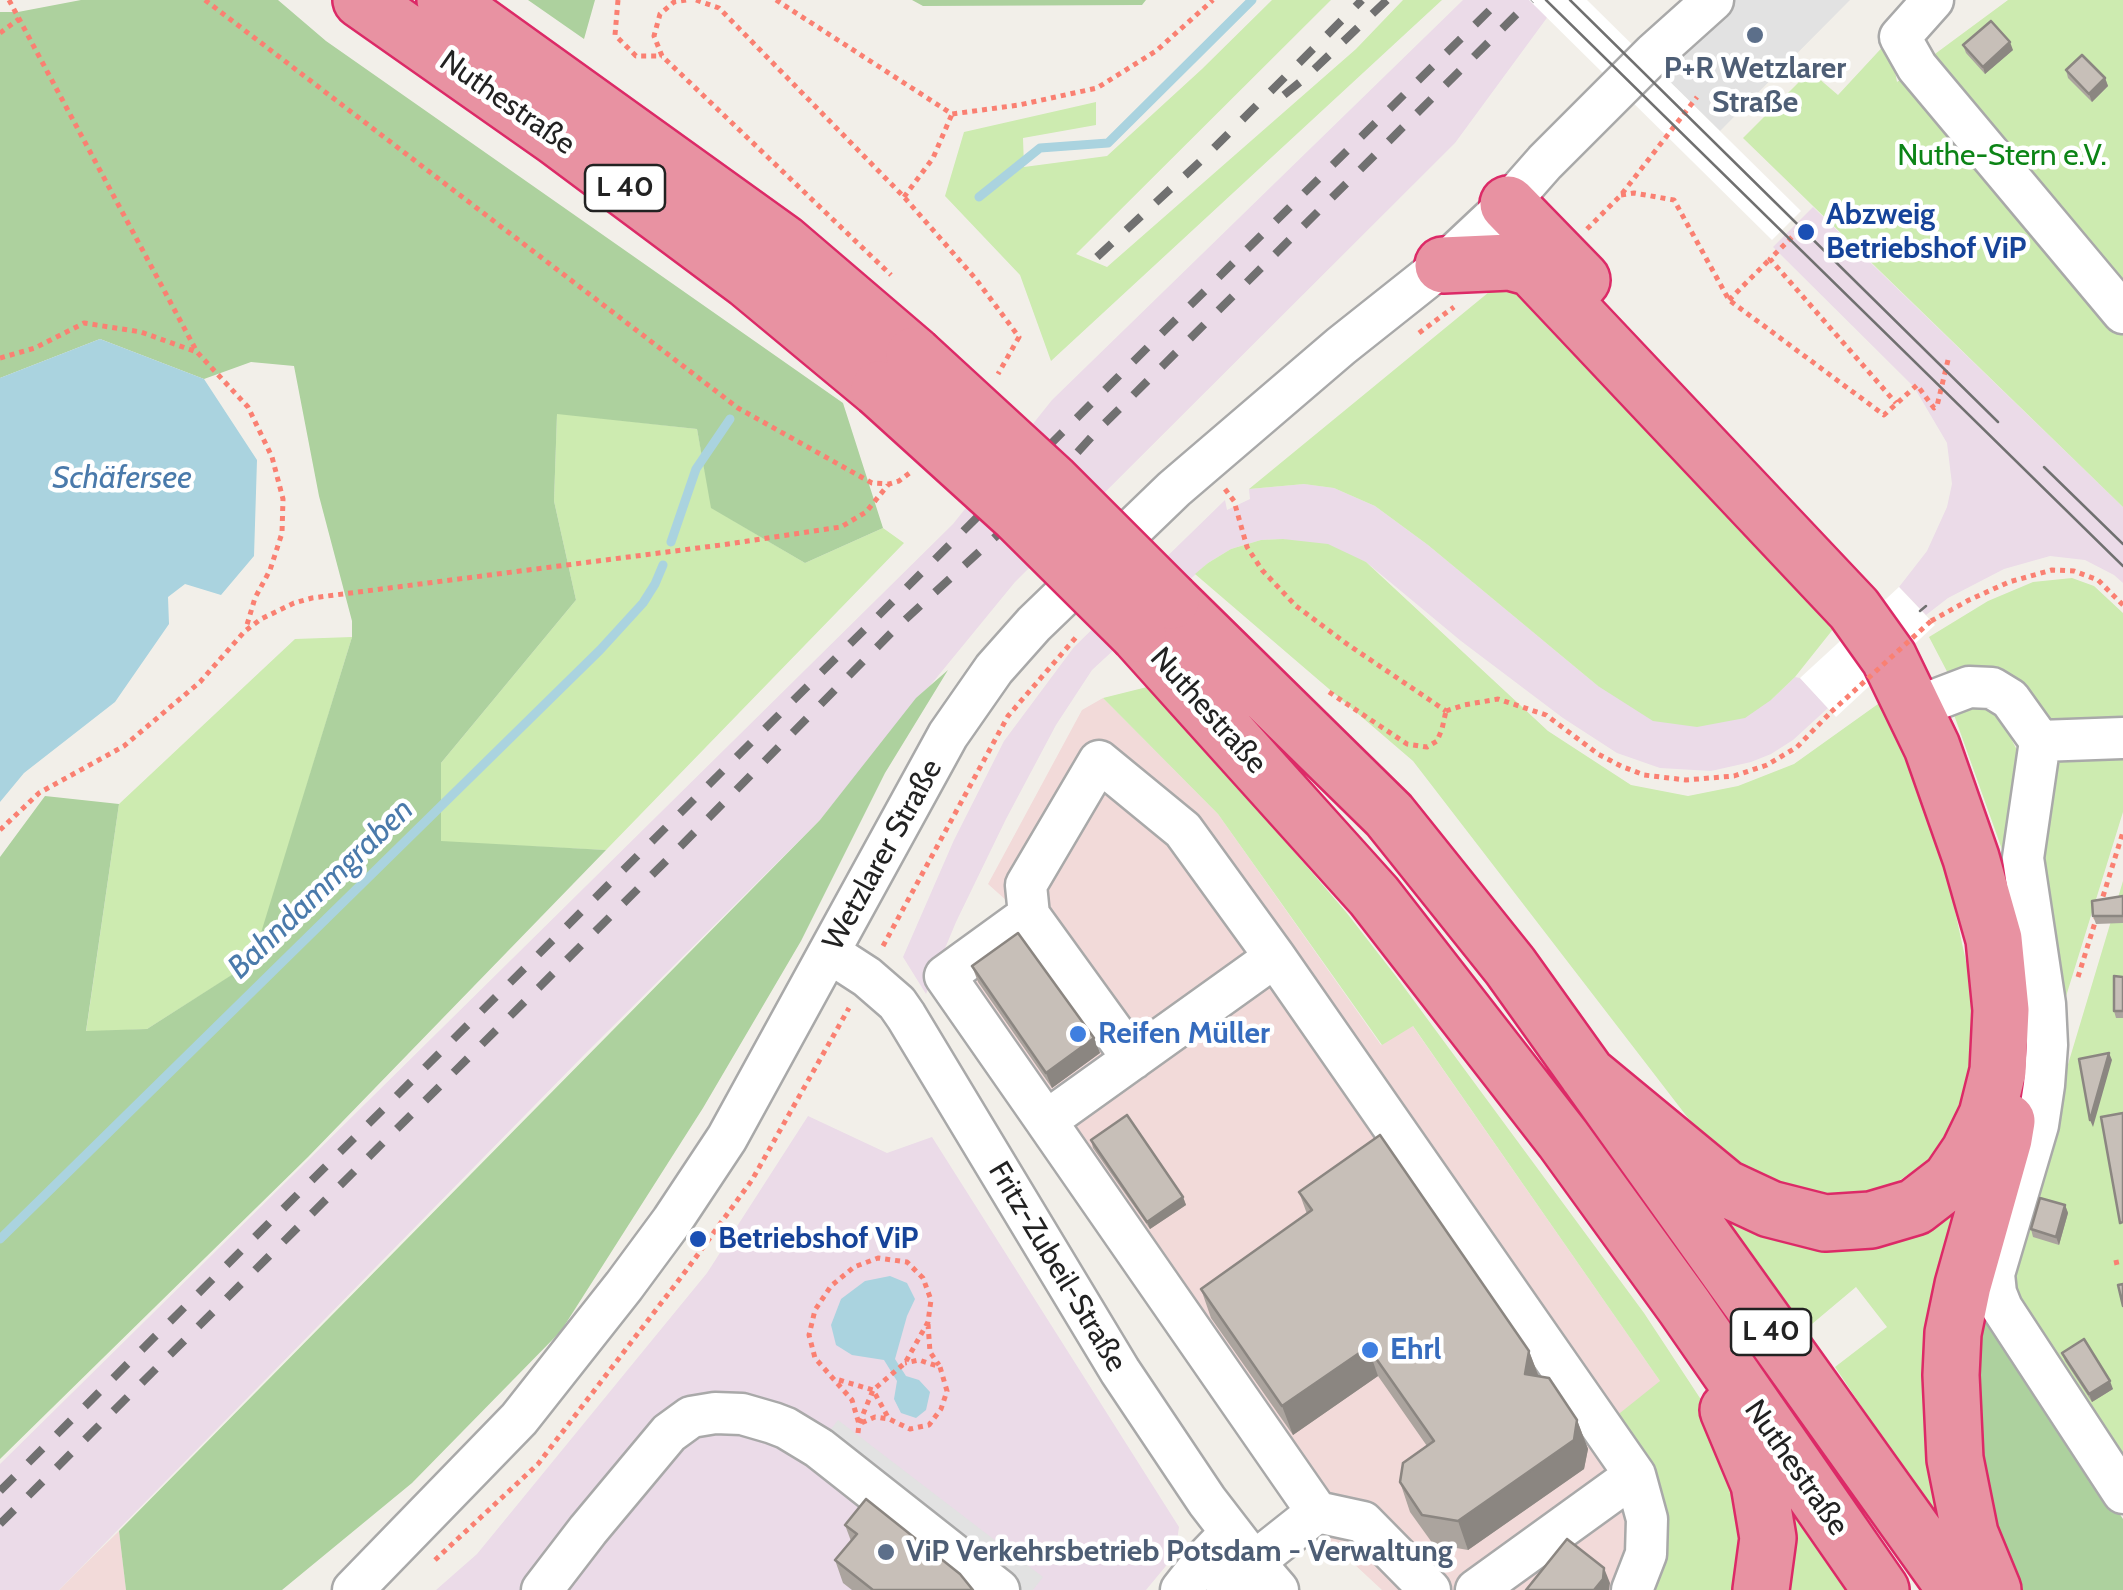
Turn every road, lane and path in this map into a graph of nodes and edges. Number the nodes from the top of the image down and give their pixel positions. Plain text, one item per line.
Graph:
1 (8, 0) edge
2 (205, 0) edge
3 (361, 0) edge
4 (445, 0) edge
5 (618, 0) edge
6 (686, 0) edge
7 (696, 0) edge
8 (776, 0) edge
9 (1212, 0) edge
10 (1714, 0) edge
11 (1933, 0) edge
12 (19, 19) junction
13 (0, 33) edge
14 (662, 56) junction
15 (1697, 98) dead end
16 (952, 114) junction
17 (1621, 196) junction
18 (904, 197) junction
19 (1508, 204) junction
20 (1806, 223) dead end
21 (1582, 233) dead end
22 (1770, 259) junction
23 (1443, 265) junction
24 (895, 282) dead end
25 (1729, 300) junction
26 (2123, 313) edge
27 (197, 352) junction
28 (0, 358) edge
29 (1948, 360) dead end
30 (897, 372) junction
31 (986, 388) dead end
32 (1896, 403) junction
33 (920, 460) dead end
34 (889, 484) junction
35 (1224, 486) dead end
36 (2123, 605) edge
37 (1154, 617) junction
38 (245, 631) junction
39 (1324, 689) dead end
40 (1925, 704) junction
41 (1446, 711) junction
42 (2123, 738) edge
43 (2040, 741) junction
44 (0, 830) edge
45 (2123, 832) edge
46 (1029, 915) junction
47 (830, 953) junction
48 (1275, 957) junction
49 (2078, 976) dead end
50 (1133, 1059) junction
51 (1587, 1074) junction
52 (1046, 1122) junction
53 (2123, 1261) edge
54 (2114, 1263) dead end
55 (1684, 1306) junction
56 (928, 1322) junction
57 (904, 1363) junction
58 (940, 1368) junction
59 (836, 1380) junction
60 (873, 1390) junction
61 (889, 1419) junction
62 (859, 1424) junction
63 (854, 1476) junction
64 (1635, 1476) junction
65 (2123, 1493) edge
66 (1317, 1512) junction
67 (1247, 1568) edge
68 (352, 1590) edge
69 (542, 1590) edge
70 (999, 1590) edge
71 (1181, 1590) edge
72 (1430, 1590) edge
73 (1476, 1590) edge
74 (1632, 1590) edge
75 (1761, 1590) edge
76 (1882, 1590) edge
77 (1956, 1590) edge
78 (1992, 1590) edge

1 - 12 path
2 - 34 path
3 - 30 highway, Nuthestraße / L 40
4 - 30 highway, Nuthestraße / L 40
5 - 14 path
6 - 14 path
7 - 18 path
8 - 16 path
9 - 16 path
10 - 19 street, Wetzlarer Straße
11 - 26 street
12 - 13 path
12 - 27 path
14 - 24 path
15 - 17 path
16 - 18 path
17 - 21 path
17 - 25 path
18 - 31 path
19 - 23 street, Wetzlarer Straße
19 - 40 highway
20 - 22 path
22 - 25 path
22 - 32 path
23 - 40 highway
23 - 47 street, Wetzlarer Straße
25 - 32 path
27 - 28 path
27 - 38 path
29 - 32 path
30 - 37 highway, Nuthestraße / L 40, bridge
33 - 34 path
34 - 38 path
35 - 41 path
36 - 41 path, bridge
37 - 51 highway, Nuthestraße / L 40
37 - 55 highway, Nuthestraße / L 40
38 - 44 path
39 - 41 path
40 - 43 street
40 - 51 highway
40 - 78 highway
42 - 43 street
43 - 65 street
45 - 49 path
46 - 48 street
46 - 50 street
46 - 52 street
47 - 67 street, Fritz-Zubeil-Straße
47 - 68 street, Wetzlarer Straße
48 - 50 street
48 - 64 street
50 - 52 street
51 - 77 highway, Nuthestraße / L 40
52 - 66 street
53 - 54 path
55 - 75 highway
55 - 76 highway, Nuthestraße / L 40
56 - 57 path
56 - 58 path
56 - 59 path
57 - 58 path
57 - 60 path
58 - 61 path
59 - 60 path
59 - 62 path
60 - 61 path
60 - 62 path
61 - 62 path
62 - 63 path
63 - 69 street
63 - 70 street
64 - 73 street
64 - 74 street
66 - 67 street
66 - 72 street
67 - 71 street

